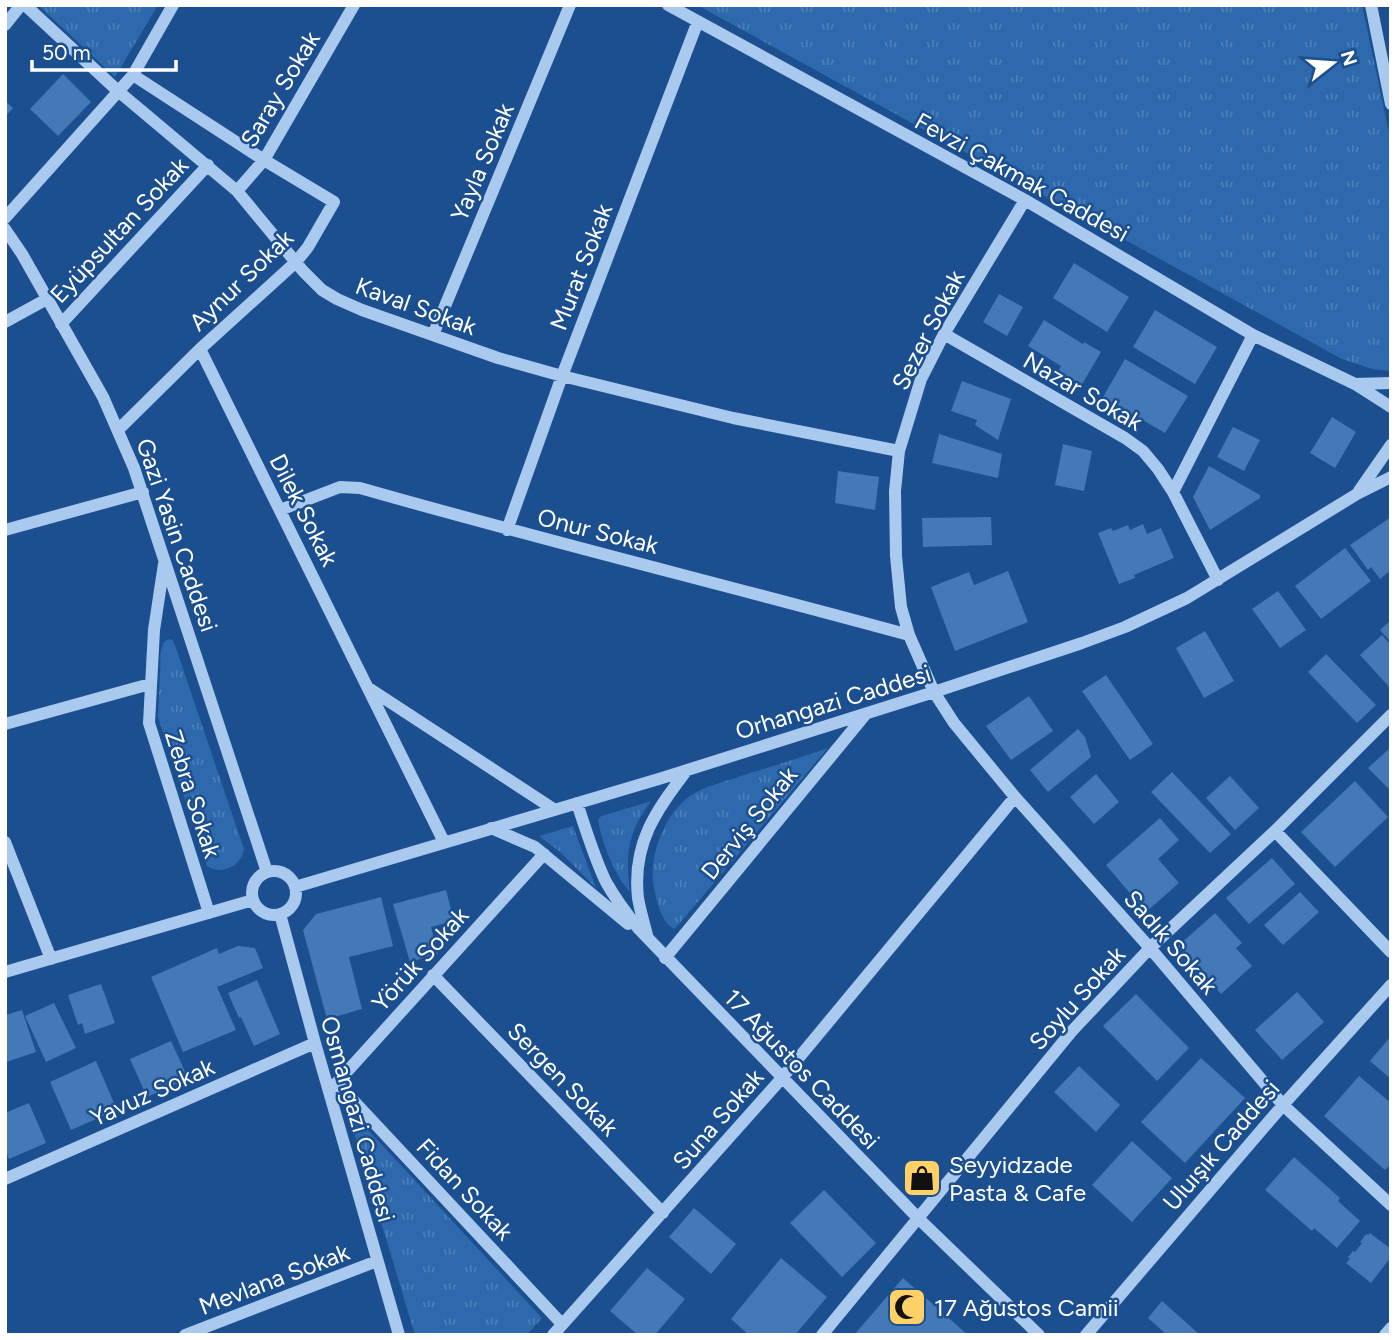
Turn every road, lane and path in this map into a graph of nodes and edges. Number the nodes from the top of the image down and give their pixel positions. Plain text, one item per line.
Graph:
1 (23, 5) edge
2 (173, 5) edge
3 (354, 5) edge
4 (570, 5) edge
5 (668, 5) edge
6 (1371, 5) edge
7 (698, 22) junction
8 (5, 26) edge
9 (133, 75) junction
10 (118, 91) junction
11 (1391, 104) edge
12 (264, 160) junction
13 (208, 165) junction
14 (237, 191) junction
15 (1025, 200) junction
16 (5, 218) edge
17 (5, 229) edge
18 (296, 262) junction
19 (47, 299) junction
20 (5, 322) edge
21 (61, 324) junction
22 (944, 334) junction
23 (433, 335) junction
24 (1254, 335) junction
25 (200, 349) junction
26 (562, 376) junction
27 (1391, 383) edge
28 (1355, 384) junction
29 (1391, 407) edge
30 (118, 429) junction
31 (1391, 445) edge
32 (899, 452) junction
33 (1391, 477) edge
34 (143, 492) junction
35 (1173, 492) junction
36 (1357, 494) junction
37 (280, 510) junction
38 (5, 530) edge
39 (507, 530) junction
40 (164, 561) junction
41 (1218, 580) junction
42 (909, 635) junction
43 (150, 684) junction
44 (370, 689) junction
45 (934, 692) junction
46 (865, 714) junction
47 (1391, 715) edge
48 (5, 724) edge
49 (687, 770) junction
50 (1015, 797) junction
51 (577, 803) junction
52 (555, 810) junction
53 (491, 828) junction
54 (1276, 831) junction
55 (5, 842) edge
56 (444, 842) junction
57 (544, 854) junction
58 (267, 872) junction
59 (295, 887) junction
60 (253, 900) junction
61 (209, 913) junction
62 (280, 914) junction
63 (648, 939) junction
64 (1150, 948) junction
65 (1391, 952) edge
66 (665, 958) junction
67 (51, 959) junction
68 (5, 972) edge
69 (433, 975) junction
70 (1391, 985) edge
71 (315, 1043) junction
72 (782, 1078) junction
73 (333, 1088) junction
74 (1283, 1105) junction
75 (5, 1179) edge
76 (1391, 1205) edge
77 (663, 1213) junction
78 (919, 1219) junction
79 (377, 1262) junction
80 (562, 1324) junction
81 (1391, 1328) edge
82 (185, 1335) edge
83 (399, 1335) edge
84 (553, 1335) edge
85 (822, 1335) edge
86 (1039, 1335) edge
87 (1086, 1335) edge
88 (1385, 1335) edge

1 - 8 street
1 - 10 street, Kaval Sokak
2 - 9 street
3 - 12 street, Saray Sokak
4 - 23 street, Yayla Sokak
5 - 7 street, Fevzi Çakmak Caddesi
6 - 11 street
7 - 15 street, Fevzi Çakmak Caddesi
7 - 26 street, Murat Sokak
9 - 10 street
9 - 12 street, Aynur Sokak
10 - 13 street, Kaval Sokak
10 - 16 street
12 - 14 street, Saray Sokak
12 - 18 street, Aynur Sokak
13 - 14 street, Kaval Sokak
13 - 21 street, Eyüpsultan Sokak
14 - 18 street, Kaval Sokak
15 - 22 street, Sezer Sokak
15 - 24 street, Fevzi Çakmak Caddesi
17 - 19 street, Gazi Yasin Caddesi
18 - 23 street, Kaval Sokak
18 - 25 street, Aynur Sokak
19 - 20 street
19 - 21 street, Gazi Yasin Caddesi
21 - 30 street, Gazi Yasin Caddesi
22 - 32 street, Sezer Sokak
22 - 35 street, Nazar Sokak
23 - 26 street, Kaval Sokak
24 - 28 street, Fevzi Çakmak Caddesi
24 - 35 street
25 - 30 street, Aynur Sokak
25 - 37 street, Dilek Sokak
26 - 32 street, Kaval Sokak
26 - 39 street, Murat Sokak
27 - 28 street
28 - 29 street, Fevzi Çakmak Caddesi
30 - 34 street, Gazi Yasin Caddesi
31 - 36 street
32 - 42 street, Sezer Sokak
33 - 36 street, Orhangazi Caddesi
34 - 38 street
34 - 40 street, Gazi Yasin Caddesi
35 - 41 street, Nazar Sokak
36 - 41 street, Orhangazi Caddesi
37 - 39 street, Onur Sokak
37 - 44 street, Dilek Sokak
39 - 42 street, Onur Sokak
40 - 43 street, Zebra Sokak
40 - 58 street, Gazi Yasin Caddesi
41 - 45 street, Orhangazi Caddesi
42 - 45 street, Sezer Sokak
43 - 48 street
43 - 61 street, Zebra Sokak
44 - 52 street
44 - 56 street, Dilek Sokak
45 - 46 street, Orhangazi Caddesi
45 - 50 street, Sadık Sokak
46 - 49 street, Orhangazi Caddesi
46 - 66 street, Derviş Sokak
47 - 54 street, Soylu Sokak
49 - 51 street, Orhangazi Caddesi
49 - 63 street
50 - 64 street, Sadık Sokak
50 - 72 street, Suna Sokak
51 - 52 street, Orhangazi Caddesi
51 - 63 street, 17 Ağustos Caddesi
52 - 53 street, Orhangazi Caddesi
53 - 56 street, Orhangazi Caddesi
53 - 57 street
54 - 64 street, Soylu Sokak
54 - 65 street
55 - 67 street
56 - 59 street, Orhangazi Caddesi
57 - 63 street
57 - 69 street, Yörük Sokak
58 - 59 street
58 - 60 street
59 - 62 street
60 - 61 street
60 - 62 street
61 - 67 street
62 - 71 street, Osmangazi Caddesi
63 - 66 street, 17 Ağustos Caddesi
64 - 74 street, Sadık Sokak
64 - 78 street, Soylu Sokak
66 - 72 street, 17 Ağustos Caddesi
67 - 68 street
69 - 73 street, Yörük Sokak
69 - 77 street, Sergen Sokak
70 - 74 street, Uluışık Caddesi
71 - 73 street, Osmangazi Caddesi
71 - 75 street, Yavuz Sokak
72 - 77 street, Suna Sokak
72 - 78 street, 17 Ağustos Caddesi
73 - 79 street, Osmangazi Caddesi
73 - 80 street, Fidan Sokak
74 - 76 street, Sadık Sokak
74 - 87 street, Uluışık Caddesi
77 - 80 street, Suna Sokak
78 - 85 street, Soylu Sokak
78 - 86 street, 17 Ağustos Caddesi
79 - 82 street, Mevlana Sokak
79 - 83 street, Osmangazi Caddesi
80 - 84 street, Suna Sokak
81 - 88 street

